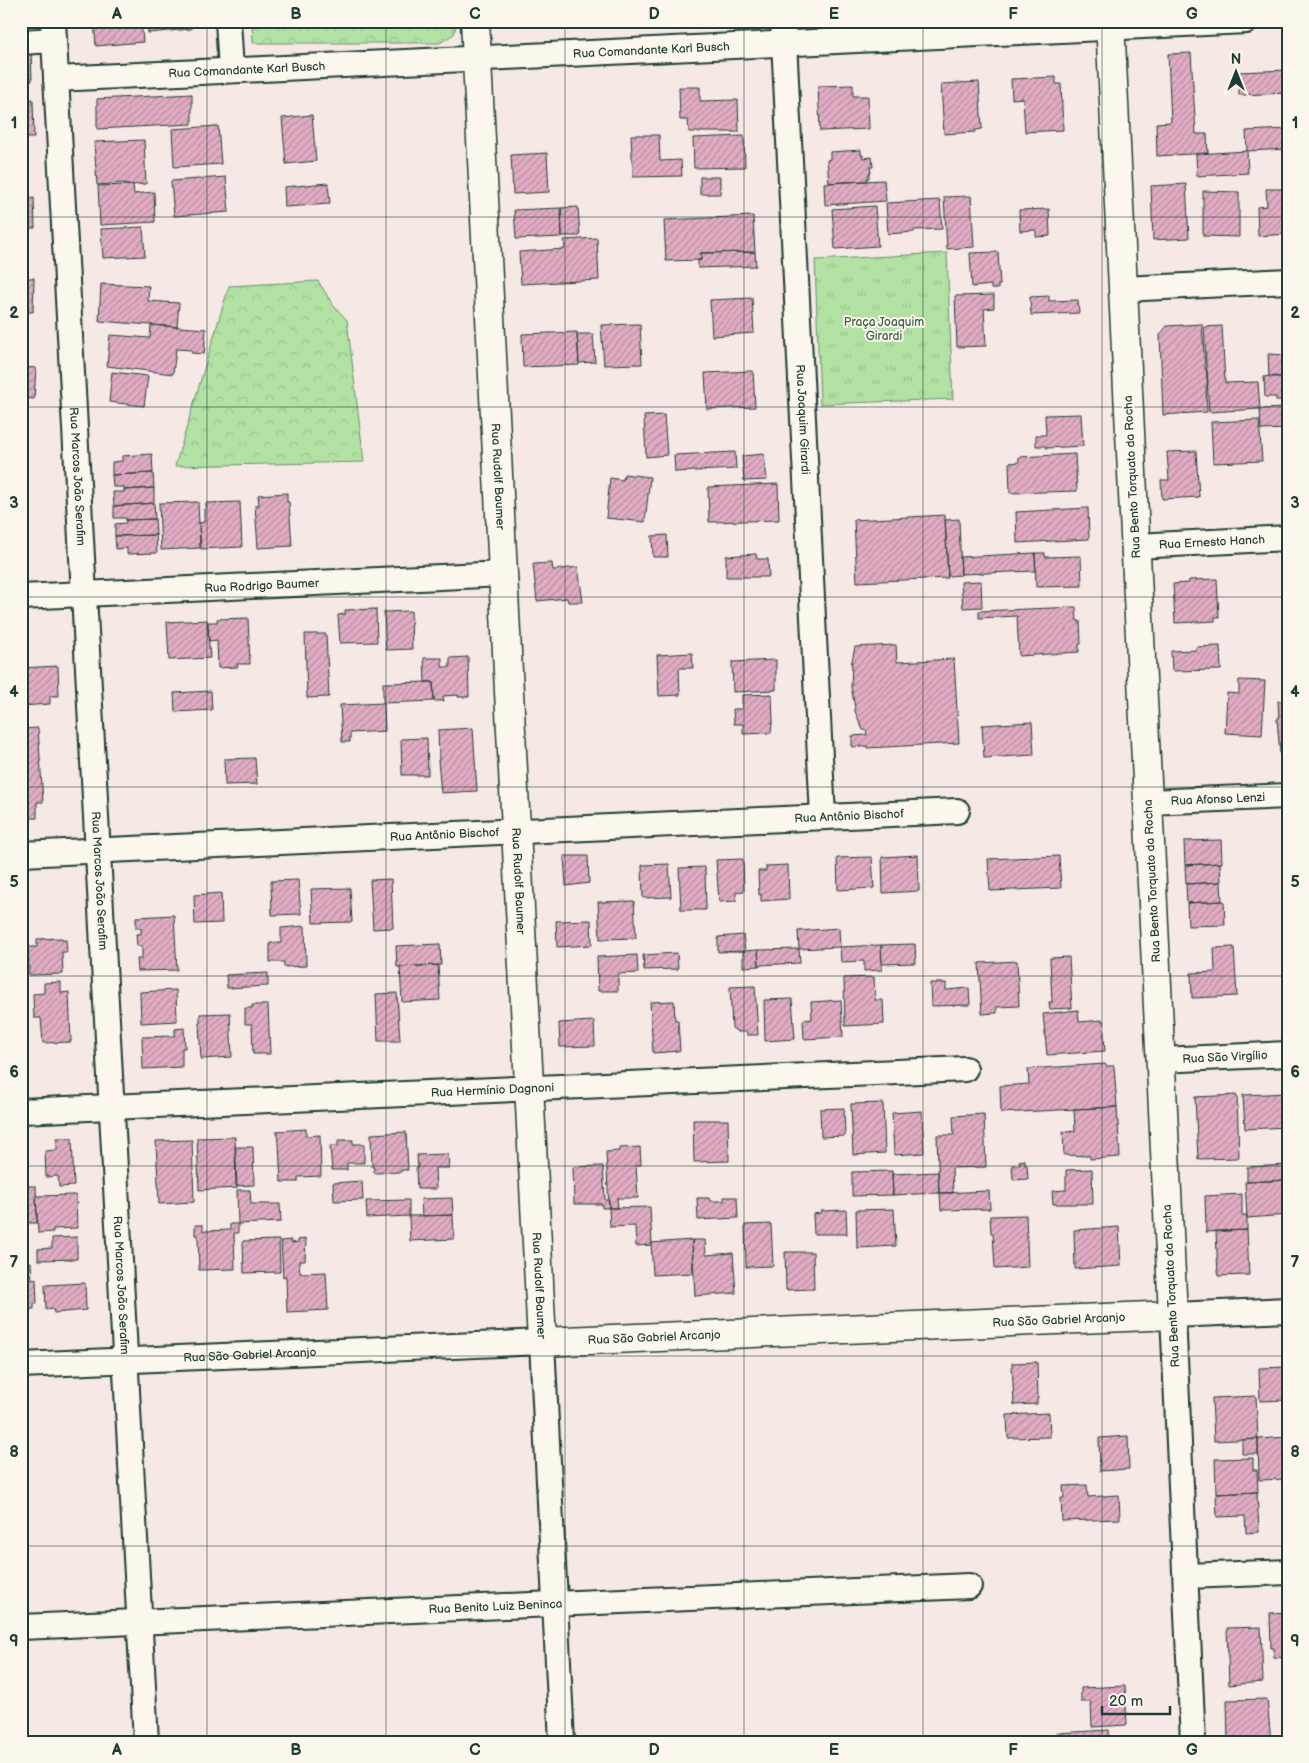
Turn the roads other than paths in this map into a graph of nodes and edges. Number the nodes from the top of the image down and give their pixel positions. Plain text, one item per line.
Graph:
1 (228, 21) edge
2 (475, 21) edge
3 (1246, 21) edge
4 (1110, 24) edge
5 (54, 31) edge
6 (784, 32) edge
7 (21, 42) edge
8 (477, 58) junction
9 (231, 70) junction
10 (56, 79) junction
11 (1288, 281) edge
12 (1123, 289) junction
13 (1288, 538) edge
14 (1136, 546) junction
15 (503, 574) junction
16 (85, 594) junction
17 (21, 597) edge
18 (1288, 796) edge
19 (1148, 802) junction
20 (957, 811) dead end
21 (823, 817) junction
22 (516, 831) junction
23 (99, 850) junction
24 (21, 854) edge
25 (1288, 1054) edge
26 (1160, 1060) junction
27 (966, 1069) dead end
28 (529, 1088) junction
29 (113, 1107) junction
30 (21, 1111) edge
31 (1288, 1310) edge
32 (1173, 1315) junction
33 (542, 1342) junction
34 (127, 1360) junction
35 (21, 1365) edge
36 (1288, 1572) edge
37 (1186, 1576) junction
38 (969, 1586) dead end
39 (555, 1604) junction
40 (140, 1622) junction
41 (21, 1627) edge
42 (146, 1742) edge
43 (562, 1742) edge
44 (1193, 1742) edge

1 - 9 street
2 - 8 street, Rua Rudolf Baumer
3 - 4 street, Rua Comandante Karl Busch
4 - 6 street, Rua Comandante Karl Busch
4 - 12 street, Rua Bento Torquato da Rocha
5 - 7 street
5 - 10 street, Rua Marcos João Serafim
6 - 8 street, Rua Comandante Karl Busch
6 - 21 street, Rua Joaquim Girardi
8 - 9 street, Rua Comandante Karl Busch
8 - 15 street, Rua Rudolf Baumer
9 - 10 street, Rua Comandante Karl Busch
10 - 16 street, Rua Marcos João Serafim
11 - 12 street
12 - 14 street, Rua Bento Torquato da Rocha
13 - 14 street, Rua Ernesto Hanch
14 - 19 street, Rua Bento Torquato da Rocha
15 - 16 street, Rua Rodrigo Baumer
15 - 22 street, Rua Rudolf Baumer
16 - 17 street, Rua Rodrigo Baumer
16 - 23 street, Rua Marcos João Serafim
18 - 19 street, Rua Afonso Lenzi
19 - 26 street, Rua Bento Torquato da Rocha
20 - 21 street, Rua Antônio Bischof
21 - 22 street, Rua Antônio Bischof
22 - 23 street, Rua Antônio Bischof
22 - 28 street, Rua Rudolf Baumer
23 - 24 street, Rua Antônio Bischof
23 - 29 street, Rua Marcos João Serafim
25 - 26 street, Rua São Virgílio
26 - 32 street, Rua Bento Torquato da Rocha
27 - 28 street, Rua Hermínio Dagnoni
28 - 29 street, Rua Hermínio Dagnoni
28 - 33 street, Rua Rudolf Baumer
29 - 30 street, Rua Hermínio Dagnoni
29 - 34 street, Rua Marcos João Serafim
31 - 32 street, Rua São Gabriel Arcanjo
32 - 33 street, Rua São Gabriel Arcanjo
32 - 37 street, Rua Bento Torquato da Rocha
33 - 34 street, Rua São Gabriel Arcanjo
33 - 39 street, Rua Rudolf Baumer
34 - 35 street, Rua São Gabriel Arcanjo
34 - 40 street, Rua Marcos João Serafim
36 - 37 street
37 - 44 street, Rua Bento Torquato da Rocha
38 - 39 street, Rua Benito Luiz Beninca
39 - 40 street, Rua Benito Luiz Beninca
39 - 43 street, Rua Rudolf Baumer
40 - 41 street, Rua Benito Luiz Beninca
40 - 42 street, Rua Marcos João Serafim

